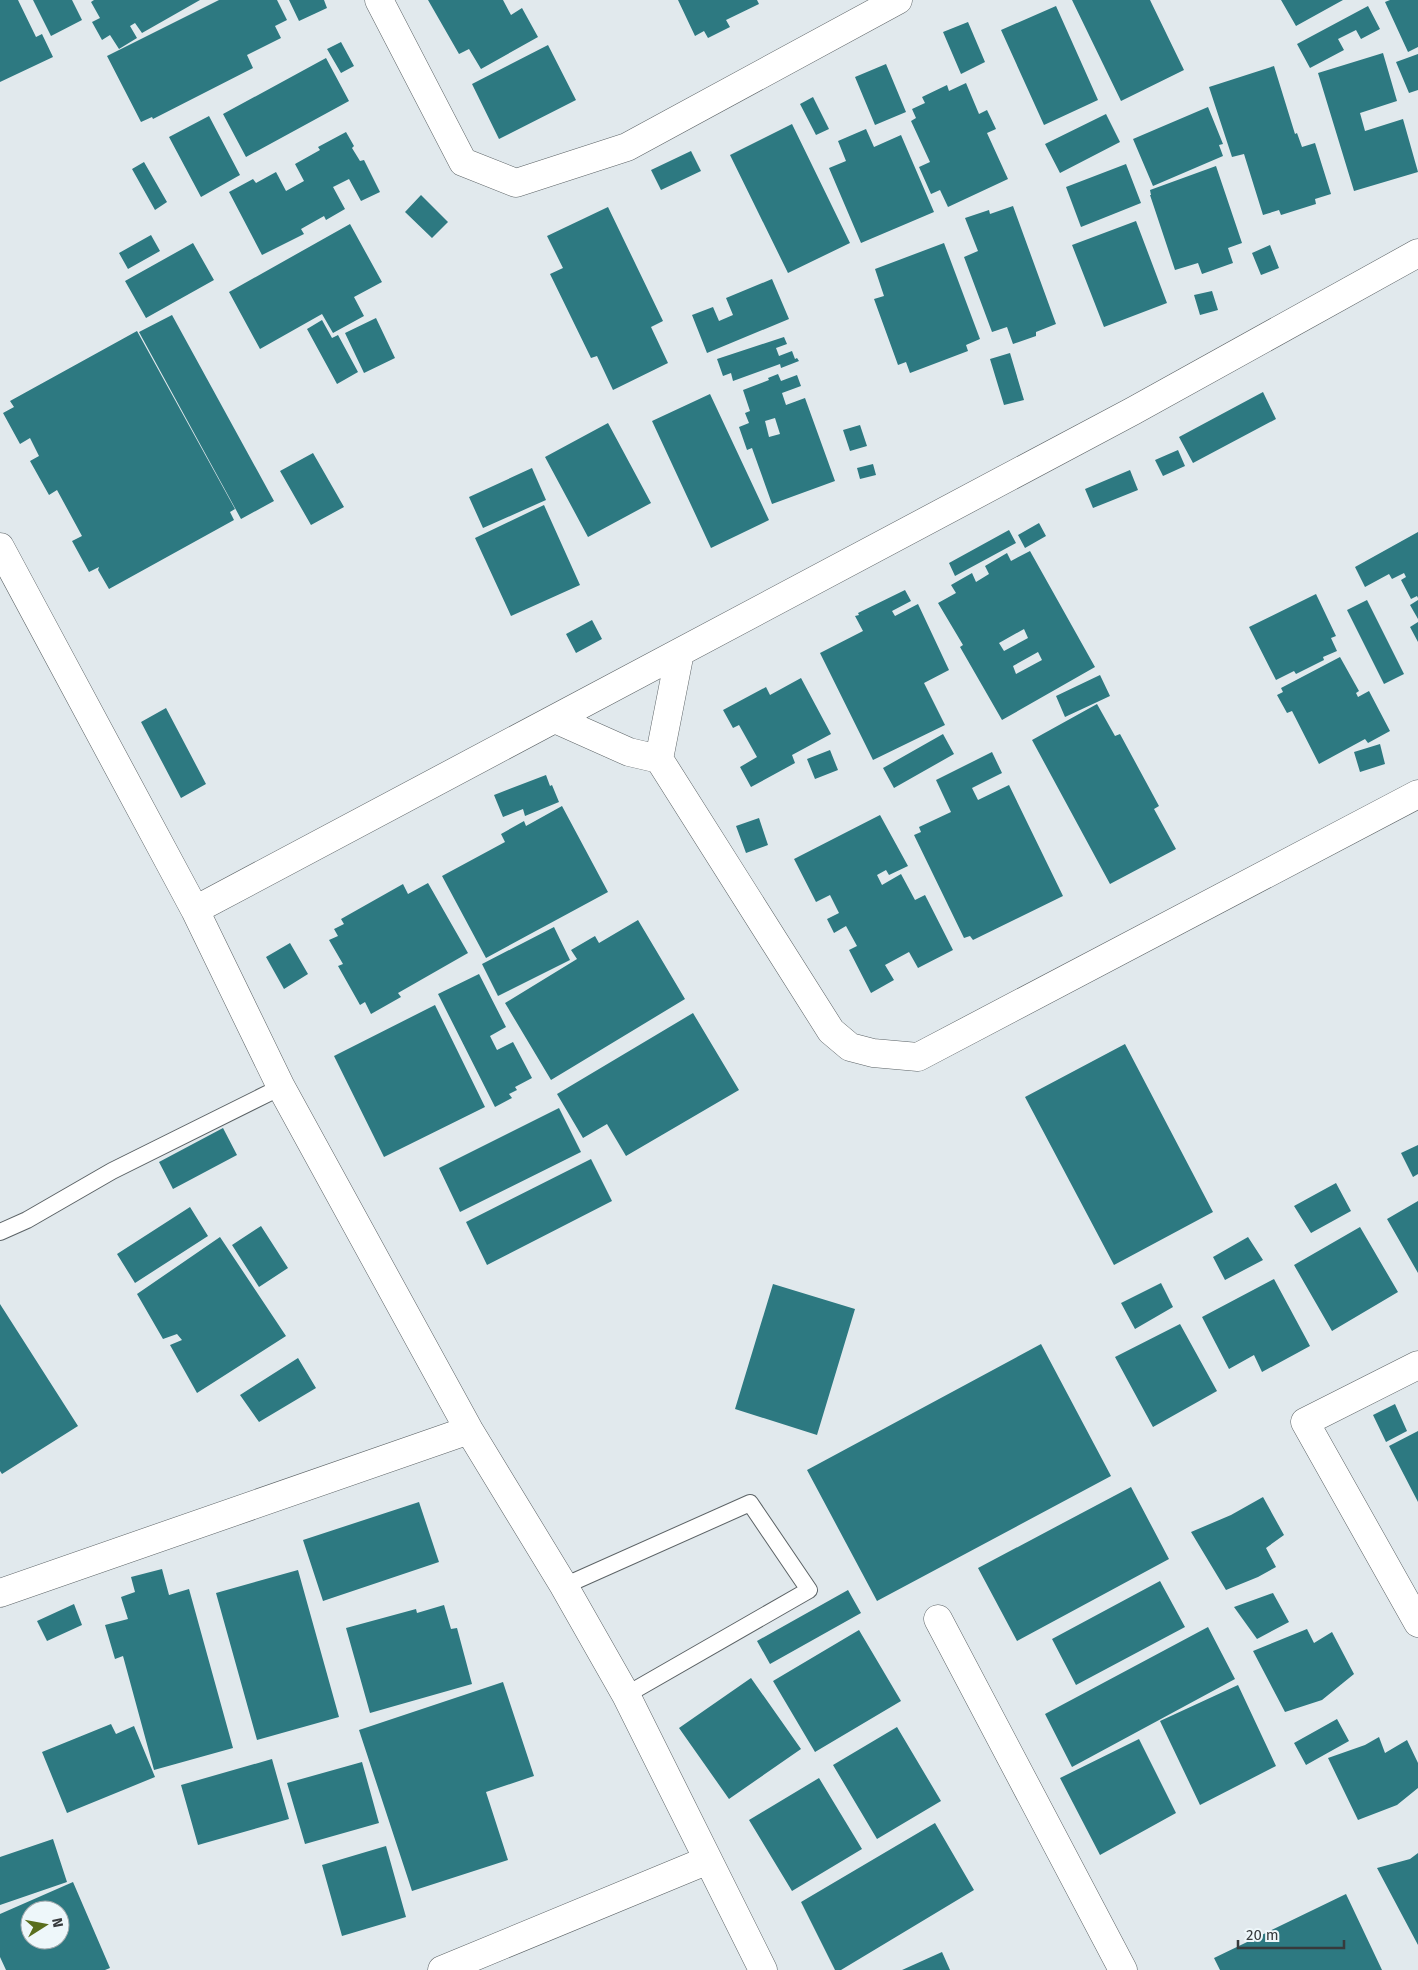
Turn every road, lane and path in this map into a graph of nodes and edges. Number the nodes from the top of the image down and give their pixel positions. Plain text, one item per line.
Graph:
1 (379, 0) edge
2 (898, 0) edge
3 (1418, 253) edge
4 (0, 547) edge
5 (680, 652) junction
6 (555, 719) junction
7 (659, 759) junction
8 (1418, 794) edge
9 (195, 910) junction
10 (281, 1087) junction
11 (0, 1232) edge
12 (1418, 1366) edge
13 (469, 1430) junction
14 (564, 1586) junction
15 (0, 1593) edge
16 (938, 1620) dead end
17 (1418, 1623) edge
18 (626, 1695) junction
19 (708, 1860) junction
20 (442, 1970) edge
21 (763, 1970) edge
22 (1123, 1970) edge

1 - 2 street
3 - 5 street
4 - 9 street
5 - 6 street
5 - 7 street
6 - 7 street
6 - 9 street
7 - 8 street
9 - 10 street
10 - 11 lane
10 - 13 street
12 - 17 street
13 - 14 street
13 - 15 street
14 - 18 street
14 - 18 lane
16 - 22 street
18 - 19 street
19 - 20 street
19 - 21 street

